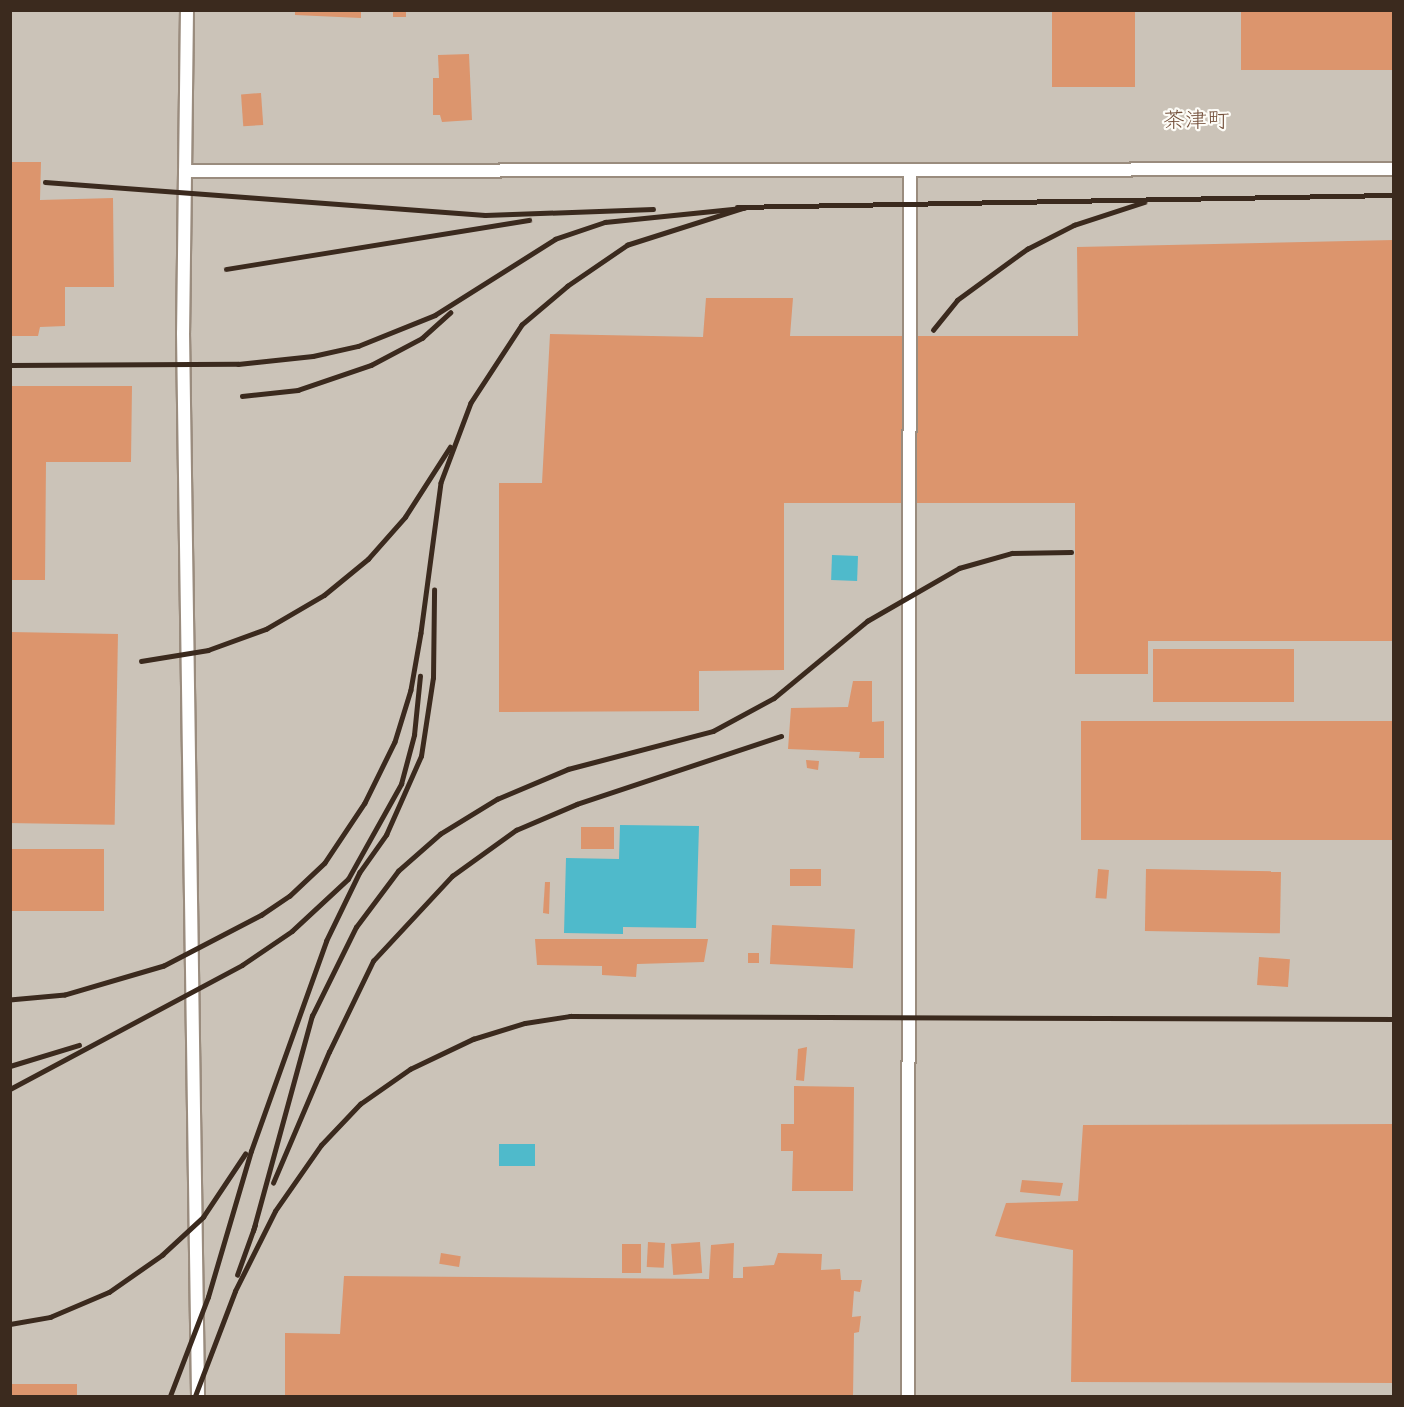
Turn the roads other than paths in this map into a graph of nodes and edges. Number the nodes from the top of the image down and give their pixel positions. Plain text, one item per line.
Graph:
1 (187, 10) edge
2 (1394, 169) edge
3 (185, 171) junction
4 (910, 172) junction
5 (198, 1396) edge
6 (908, 1396) edge

1 - 3 lane
2 - 4 lane
3 - 4 lane
3 - 5 lane
4 - 6 lane

